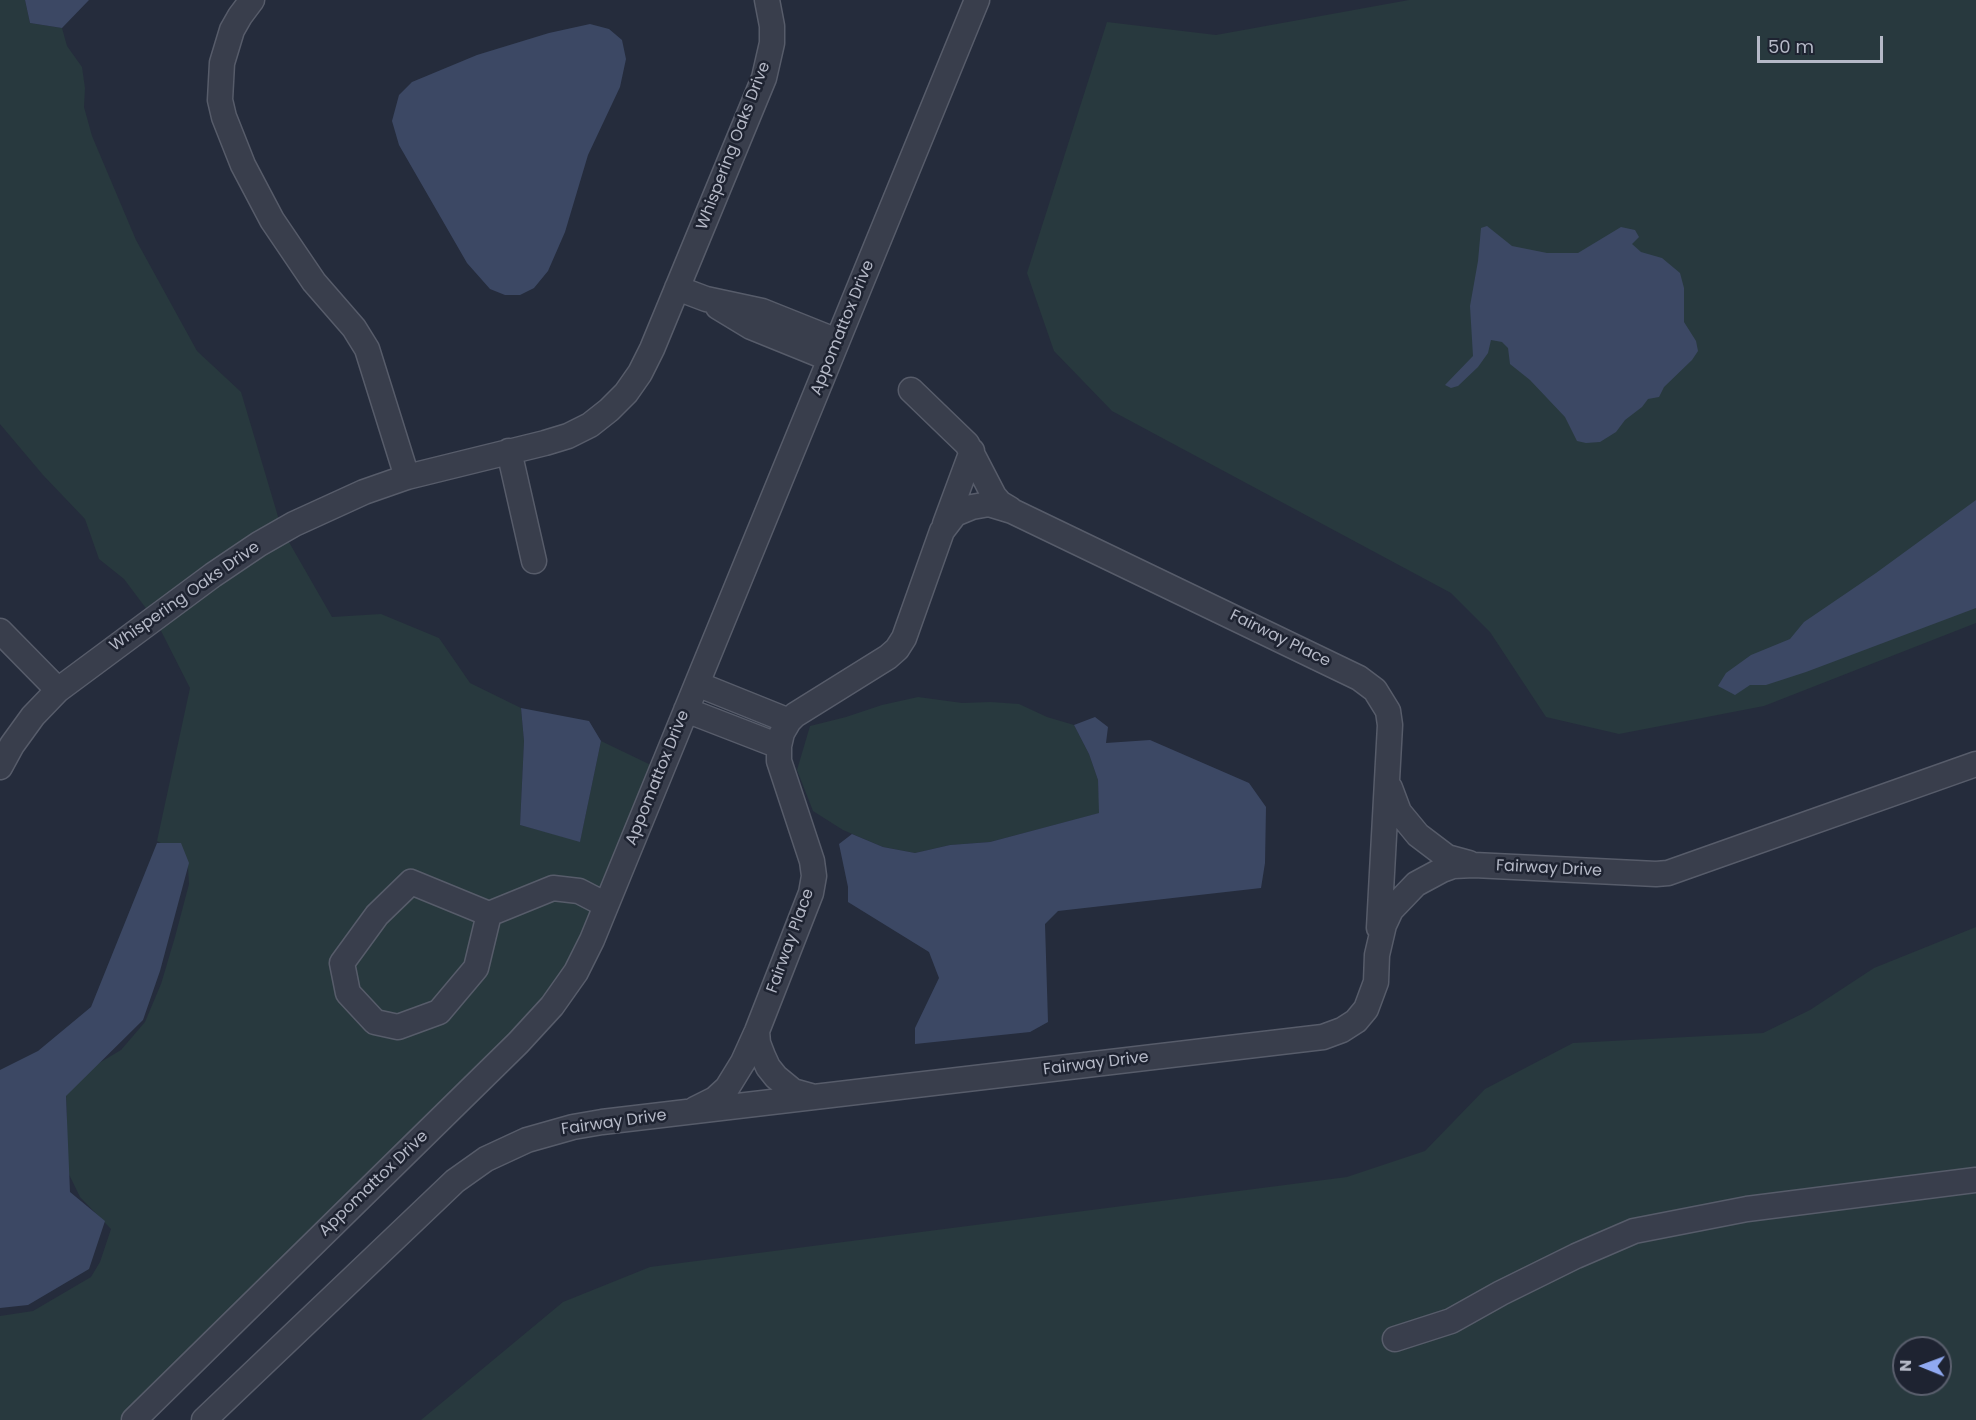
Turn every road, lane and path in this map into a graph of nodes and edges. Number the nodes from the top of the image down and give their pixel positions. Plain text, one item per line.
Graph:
1 (252, 0) edge
2 (767, 0) edge
3 (977, 0) edge
4 (677, 288) junction
5 (834, 350) junction
6 (911, 390) dead end
7 (509, 451) junction
8 (972, 451) junction
9 (407, 477) junction
10 (1012, 511) junction
11 (942, 531) junction
12 (534, 561) dead end
13 (0, 631) edge
14 (697, 684) junction
15 (58, 690) junction
16 (686, 710) junction
17 (789, 721) junction
18 (778, 746) junction
19 (1976, 764) edge
20 (1388, 765) junction
21 (0, 767) edge
22 (1474, 865) junction
23 (606, 905) junction
24 (489, 914) junction
25 (1377, 954) junction
26 (757, 1031) junction
27 (820, 1097) junction
28 (681, 1113) junction
29 (1976, 1180) edge
30 (1395, 1340) dead end
31 (134, 1420) edge
32 (204, 1420) edge

1 - 9 street
2 - 4 street, Whispering Oaks Drive
3 - 5 street, Appomattox Drive
4 - 5 street
4 - 7 street, Whispering Oaks Drive
5 - 14 street, Appomattox Drive
6 - 8 street
7 - 9 street, Whispering Oaks Drive
7 - 12 street
8 - 10 street
8 - 11 street, Fairway Place
9 - 15 street, Whispering Oaks Drive
10 - 11 street, Fairway Place
10 - 20 street, Fairway Place
11 - 17 street, Fairway Place
13 - 15 street
14 - 16 street, Appomattox Drive
14 - 17 street
15 - 21 street, Whispering Oaks Drive
16 - 18 street
16 - 23 street, Appomattox Drive
17 - 18 street
18 - 26 street, Fairway Place
19 - 22 street, Fairway Drive
20 - 22 street
20 - 25 street, Fairway Place
22 - 25 street, Fairway Drive
23 - 24 street
23 - 31 street, Appomattox Drive
24 - 24 street
25 - 27 street, Fairway Drive
26 - 27 street
26 - 28 street, Fairway Place
27 - 28 street, Fairway Drive
28 - 32 street, Fairway Drive
29 - 30 street

